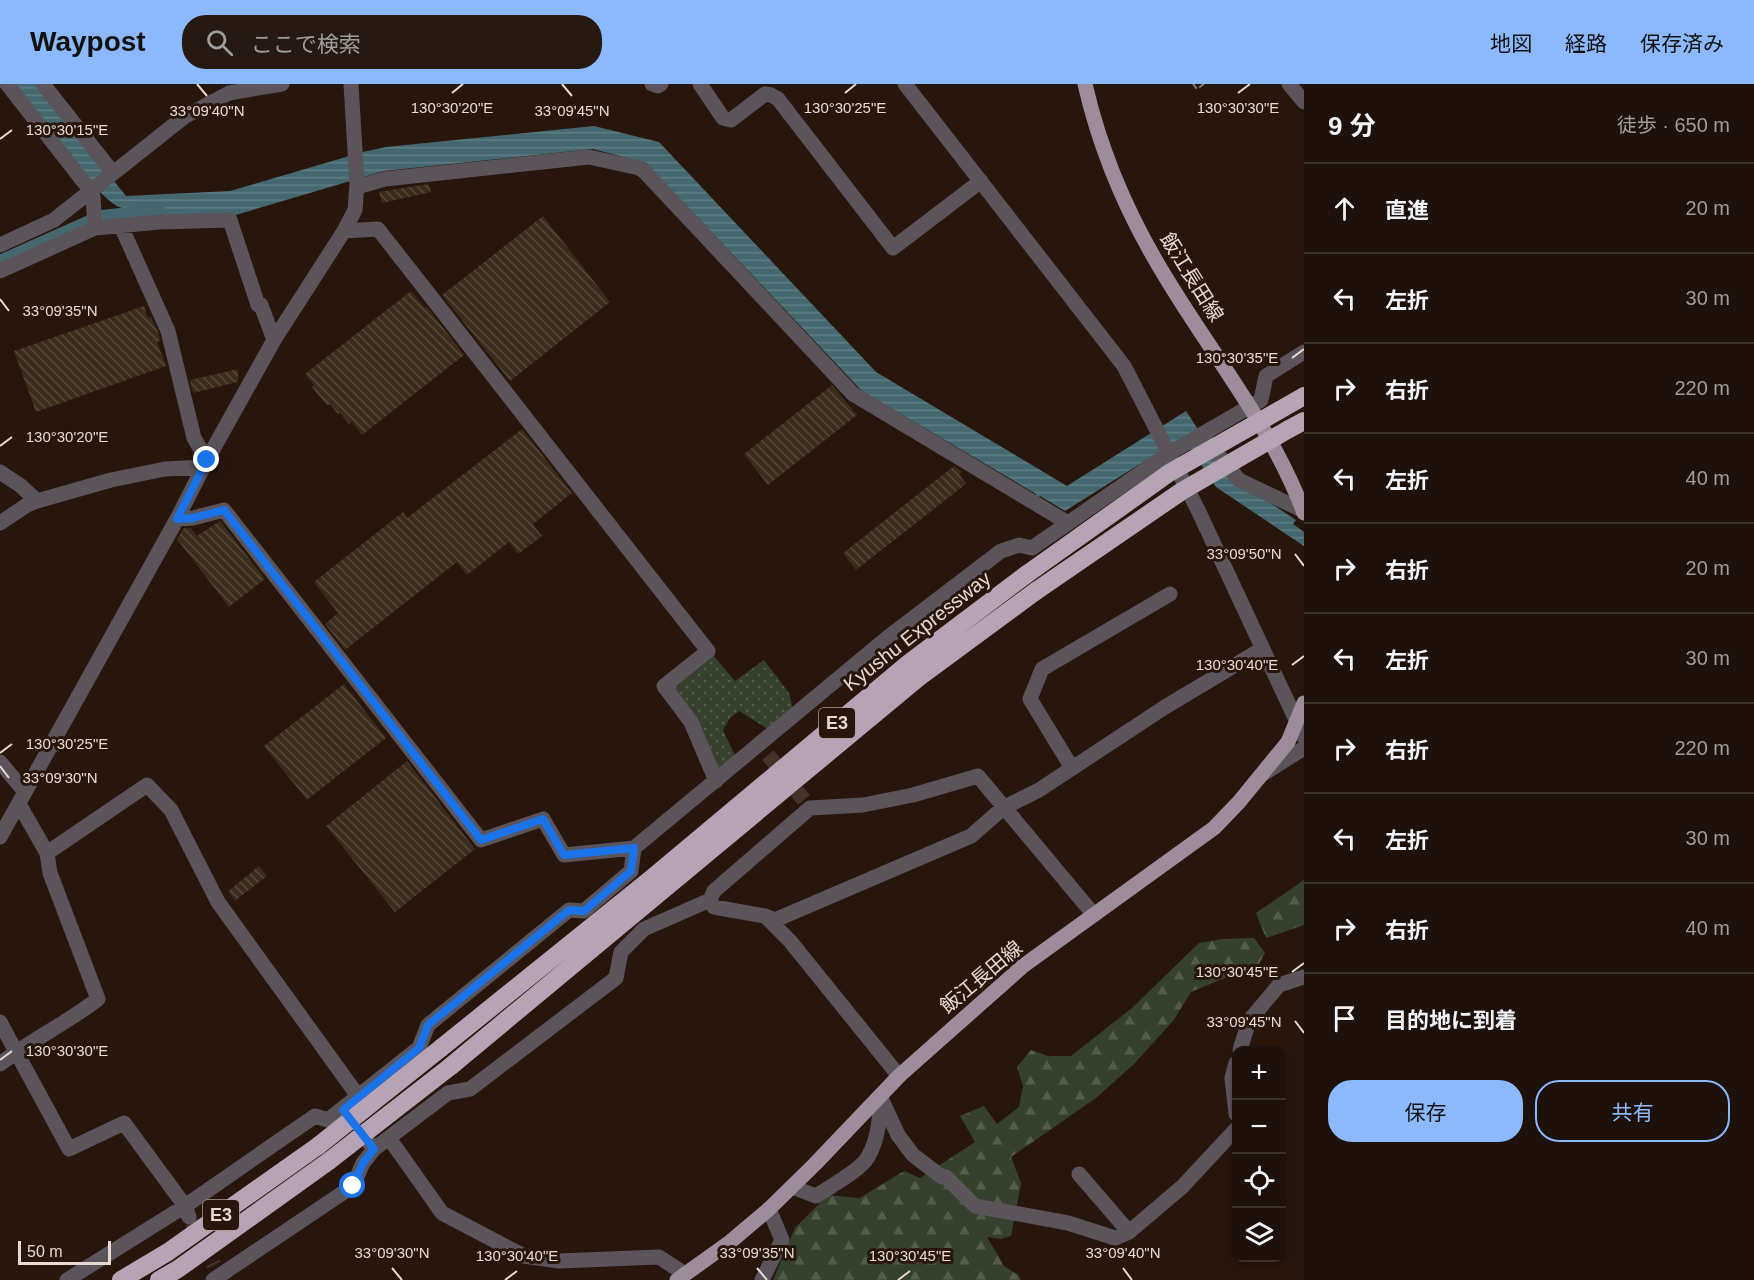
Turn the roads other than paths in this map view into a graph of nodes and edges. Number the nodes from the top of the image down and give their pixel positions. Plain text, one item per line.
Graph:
1 (7, 84) edge
2 (43, 84) edge
3 (282, 84) edge
4 (351, 84) edge
5 (652, 84) edge
6 (661, 84) edge
7 (700, 84) edge
8 (905, 84) edge
9 (1085, 84) edge
10 (1289, 84) edge
11 (1304, 102) edge
12 (113, 173) junction
13 (981, 181) junction
14 (357, 186) junction
15 (90, 190) junction
16 (121, 226) junction
17 (95, 228) junction
18 (344, 231) junction
19 (0, 245) edge
20 (0, 271) edge
21 (274, 340) junction
22 (1304, 352) edge
23 (1304, 396) edge
24 (1248, 407) junction
25 (1297, 425) edge
26 (1203, 433) junction
27 (1167, 452) junction
28 (205, 463) junction
29 (0, 472) edge
30 (37, 501) junction
31 (1304, 512) edge
32 (177, 519) junction
33 (0, 523) edge
34 (1068, 523) junction
35 (1170, 594) dead end
36 (1262, 649) junction
37 (1304, 703) edge
38 (1296, 721) junction
39 (1304, 737) edge
40 (1304, 748) edge
41 (0, 762) edge
42 (1072, 768) junction
43 (1263, 774) junction
44 (716, 781) junction
45 (22, 798) junction
46 (1003, 808) junction
47 (0, 837) edge
48 (634, 848) junction
49 (47, 853) junction
50 (657, 884) junction
51 (710, 900) junction
52 (1094, 915) junction
53 (765, 916) junction
54 (586, 942) junction
55 (1304, 977) edge
56 (0, 1022) edge
57 (1241, 1046) edge
58 (16, 1052) junction
59 (0, 1064) edge
60 (899, 1076) junction
61 (358, 1096) junction
62 (880, 1096) junction
63 (343, 1110) junction
64 (1232, 1133) edge
65 (389, 1138) junction
66 (374, 1149) junction
67 (1079, 1174) dead end
68 (792, 1187) junction
69 (769, 1209) junction
70 (187, 1211) junction
71 (1129, 1232) junction
72 (217, 1275) edge
73 (681, 1277) edge
74 (67, 1280) edge
75 (121, 1280) edge
76 (159, 1280) edge
77 (762, 1280) edge

1 - 15 street
2 - 12 street
3 - 12 street
4 - 14 street
5 - 6 street
7 - 13 street
8 - 13 street
9 - 24 main road, 飯江長田線
10 - 11 street
12 - 15 street
13 - 27 street
14 - 18 street
14 - 34 street
15 - 17 street
15 - 19 street
16 - 17 street
16 - 21 street
16 - 28 street
17 - 20 street
18 - 21 street
18 - 44 street
21 - 28 street
22 - 24 street
23 - 50 highway, Kyushu Expressway / E3, bridge
24 - 26 street
24 - 31 main road, 飯江長田線
25 - 50 highway, Kyushu Expressway / E3, bridge
26 - 27 street
26 - 31 street
27 - 34 street
27 - 36 street
28 - 30 street
28 - 32 street
29 - 30 street
30 - 33 street
32 - 45 street
32 - 48 street
34 - 44 street
35 - 42 street
36 - 38 street
36 - 42 street
37 - 38 main road, 飯江長田線
38 - 39 street
38 - 43 main road, 飯江長田線
40 - 43 street
41 - 45 street
42 - 46 street
43 - 52 main road, 飯江長田線
44 - 48 street
45 - 47 street
45 - 49 street
46 - 51 street
46 - 52 street
46 - 53 street
48 - 61 street
49 - 58 street
49 - 61 street
50 - 54 highway, Kyushu Expressway / E3
51 - 53 street
51 - 65 street
52 - 60 main road, 飯江長田線
53 - 60 street
54 - 75 highway, Kyushu Expressway / E3, bridge
54 - 76 highway, Kyushu Expressway / E3, bridge
55 - 57 street
56 - 58 street
58 - 59 street
58 - 70 street
60 - 62 main road, 飯江長田線
61 - 63 street
62 - 68 main road, 飯江長田線
62 - 68 street
62 - 71 street
63 - 66 street
63 - 70 street
64 - 71 street
65 - 66 street
65 - 73 street
66 - 72 street
67 - 71 street
68 - 69 main road, 飯江長田線
69 - 73 main road, 飯江長田線
69 - 77 street
70 - 74 street

